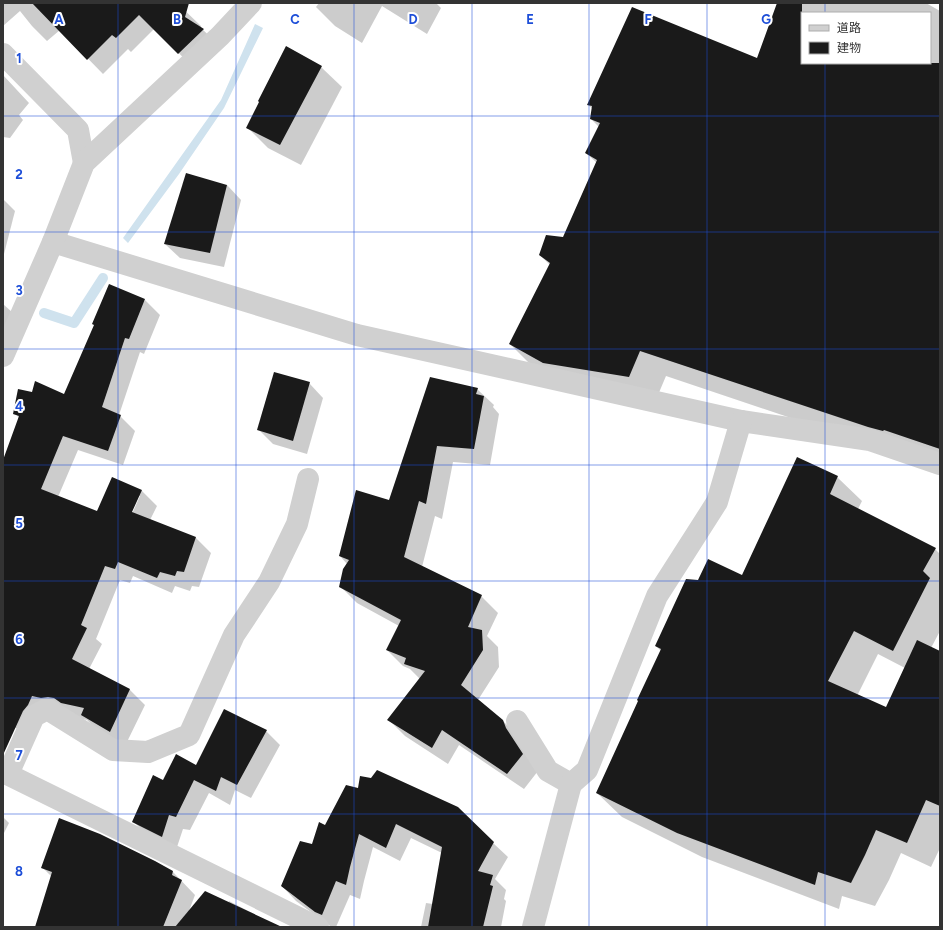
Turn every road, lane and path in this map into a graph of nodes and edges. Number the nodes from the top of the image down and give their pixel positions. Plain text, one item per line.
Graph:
1 (251, 3) edge
2 (3, 54) edge
3 (84, 163) junction
4 (53, 242) junction
5 (3, 356) edge
6 (741, 421) junction
7 (940, 464) edge
8 (308, 479) dead end
9 (517, 721) dead end
10 (6, 773) edge
11 (571, 784) junction
12 (318, 927) edge
13 (533, 927) edge

1 - 3 street
2 - 3 street
3 - 4 street
4 - 5 street
4 - 6 street
6 - 7 street
6 - 11 street
8 - 10 street
9 - 11 street
10 - 12 street
11 - 13 street

